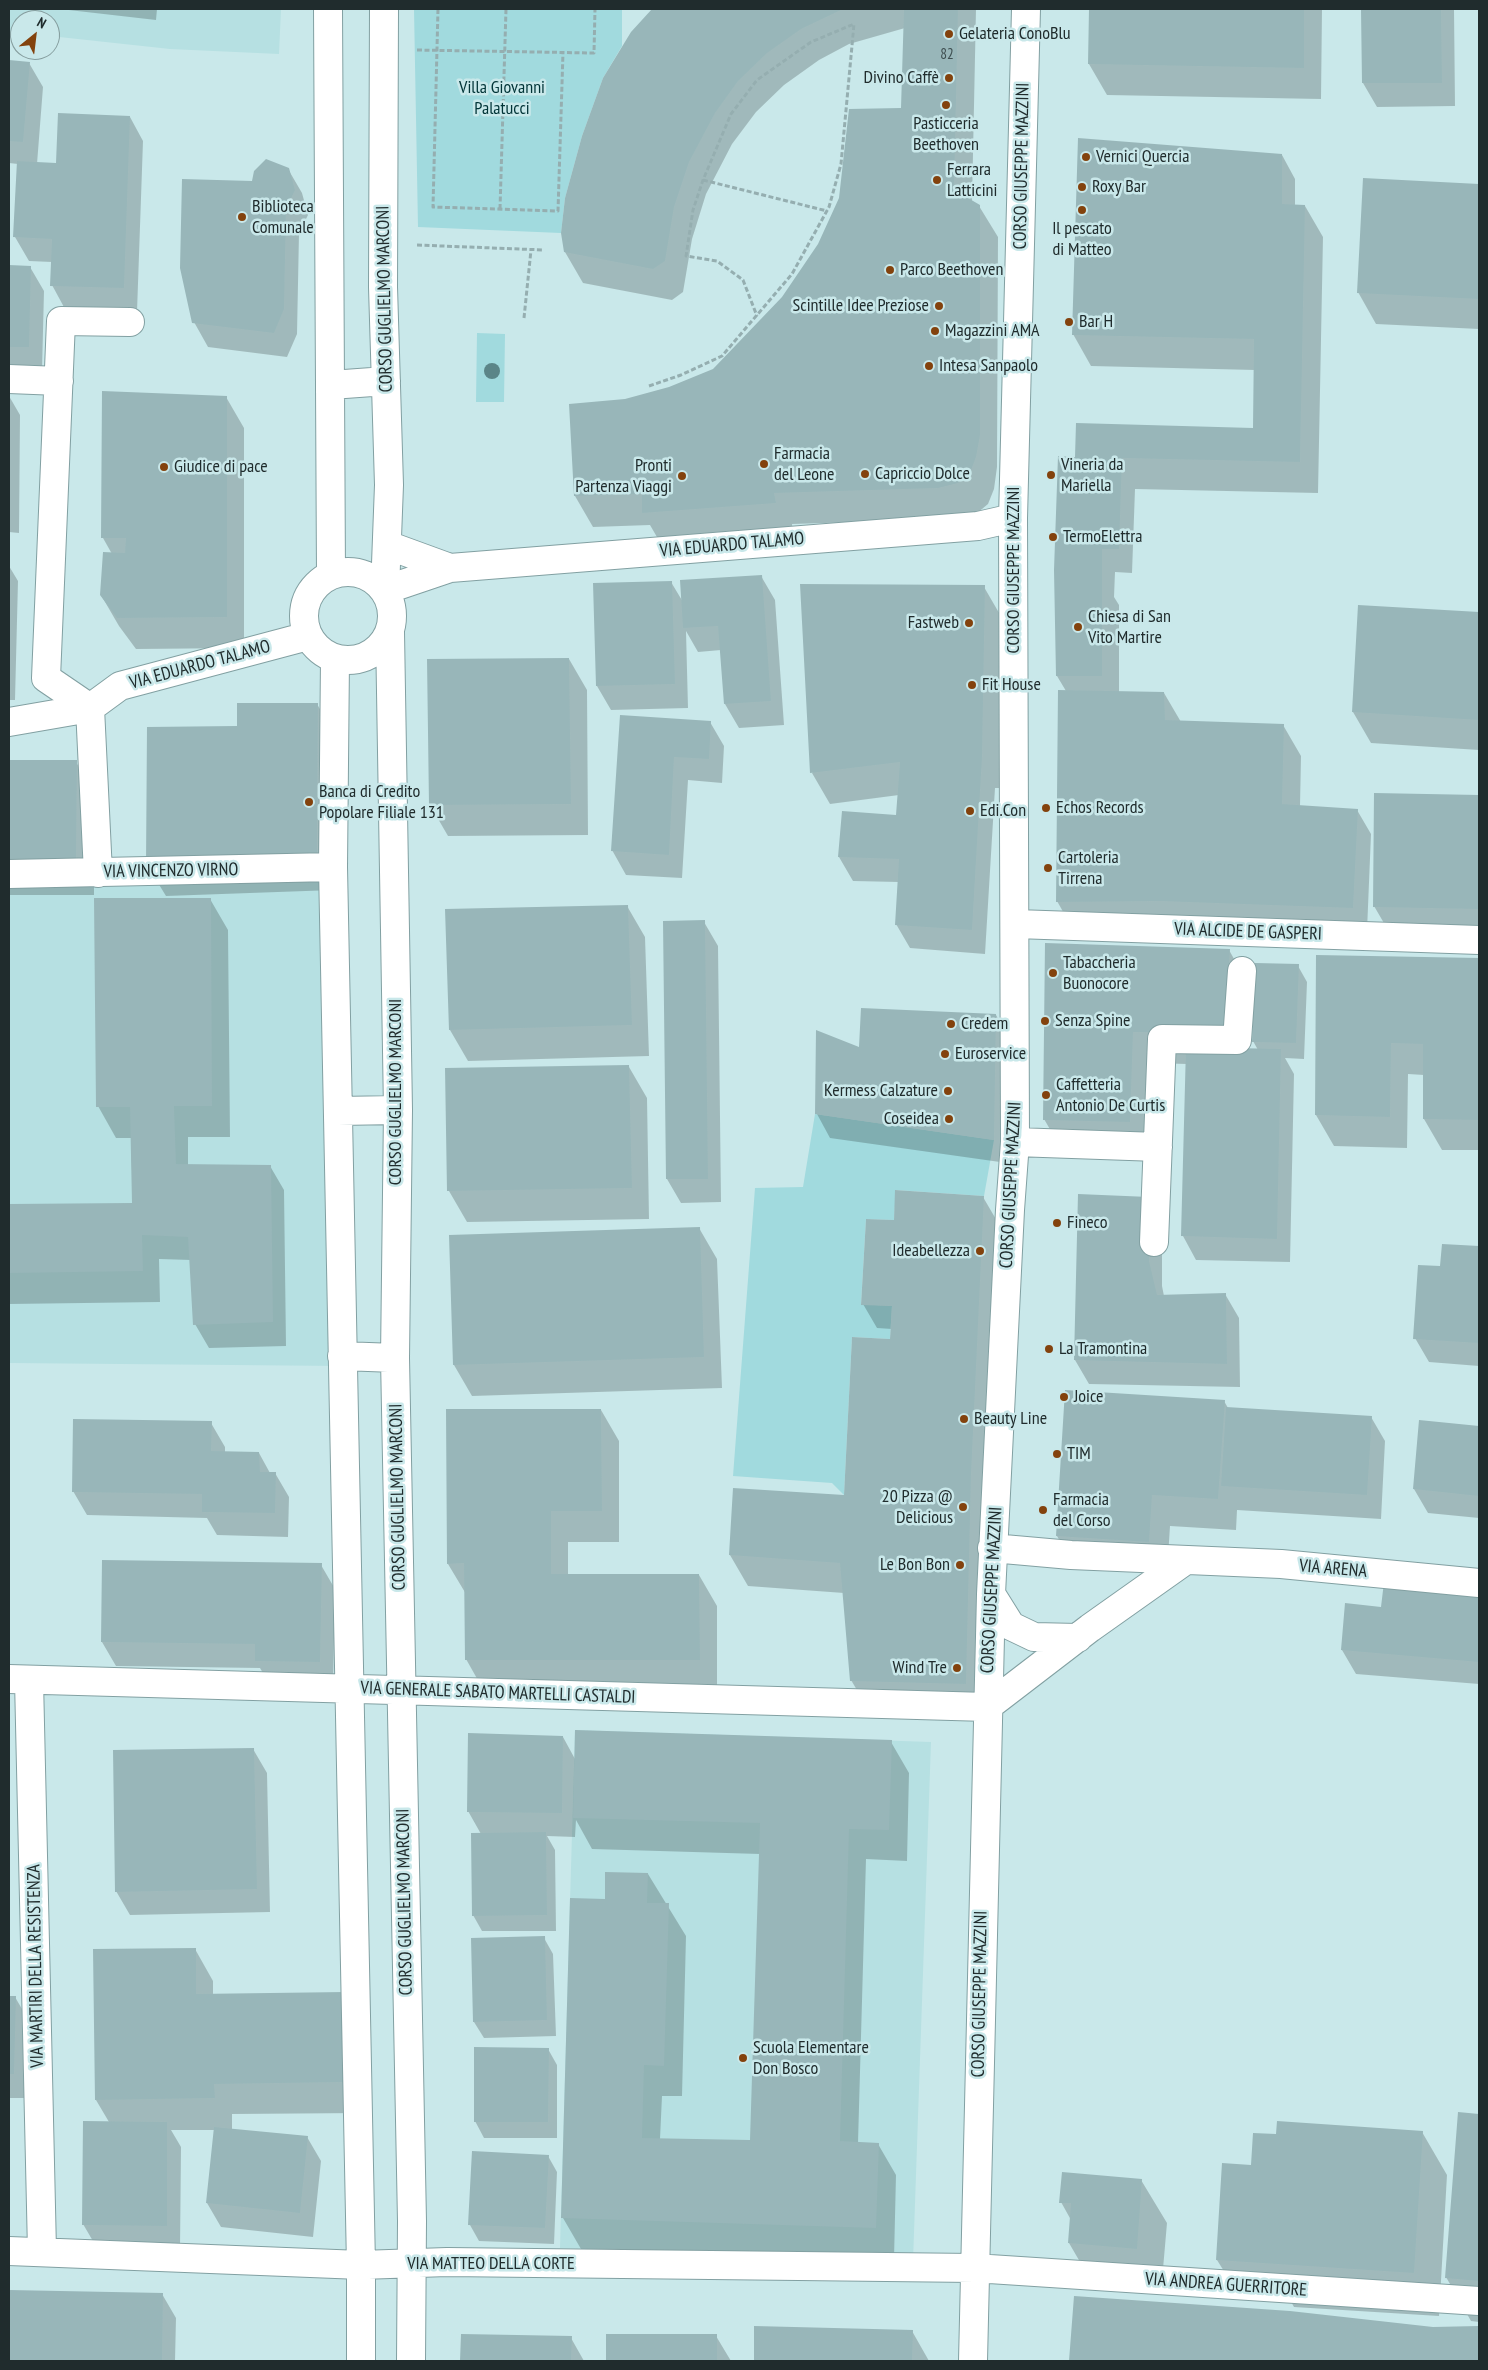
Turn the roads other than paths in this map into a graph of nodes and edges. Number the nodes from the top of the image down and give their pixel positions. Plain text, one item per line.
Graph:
1 (328, 9) edge
2 (384, 9) edge
3 (1026, 9) edge
4 (130, 322) dead end
5 (9, 379) edge
6 (59, 381) junction
7 (386, 381) junction
8 (331, 385) junction
9 (1013, 518) junction
10 (387, 546) junction
11 (450, 568) junction
12 (332, 575) junction
13 (385, 590) junction
14 (390, 632) junction
15 (308, 636) junction
16 (335, 659) junction
17 (90, 708) junction
18 (9, 722) edge
19 (333, 867) junction
20 (98, 873) junction
21 (9, 874) edge
22 (1016, 924) junction
23 (1479, 940) edge
24 (1242, 971) dead end
25 (398, 1110) junction
26 (338, 1111) junction
27 (1016, 1142) junction
28 (1158, 1147) junction
29 (1154, 1242) dead end
30 (342, 1356) junction
31 (396, 1358) junction
32 (992, 1548) junction
33 (1186, 1560) junction
34 (1479, 1583) edge
35 (990, 1594) junction
36 (1078, 1638) junction
37 (19, 1680) edge
38 (349, 1688) junction
39 (402, 1690) junction
40 (987, 1707) junction
41 (9, 2251) edge
42 (42, 2251) junction
43 (412, 2263) junction
44 (361, 2265) junction
45 (974, 2268) junction
46 (1479, 2301) edge
47 (361, 2361) edge
48 (410, 2361) edge
49 (973, 2361) edge

1 - 8 street
2 - 7 street, CORSO GUGLIELMO MARCONI
3 - 9 street, CORSO GIUSEPPE MAZZINI
4 - 6 street
5 - 6 street
6 - 17 street
7 - 8 street
7 - 10 street, CORSO GUGLIELMO MARCONI
8 - 12 street
9 - 11 street, VIA EDUARDO TALAMO
9 - 22 street, CORSO GIUSEPPE MAZZINI
10 - 11 street, VIA EDUARDO TALAMO
10 - 13 street, CORSO GUGLIELMO MARCONI
11 - 13 street, VIA EDUARDO TALAMO
12 - 13 street
12 - 15 street
13 - 14 street
14 - 16 street
14 - 25 street, CORSO GUGLIELMO MARCONI
15 - 16 street
15 - 17 street, VIA EDUARDO TALAMO
16 - 19 street
17 - 18 street, VIA EDUARDO TALAMO
17 - 20 street
19 - 20 street, VIA VINCENZO VIRNO
19 - 26 street
20 - 21 street, VIA VINCENZO VIRNO
22 - 23 street, VIA ALCIDE DE GASPERI
22 - 27 street, CORSO GIUSEPPE MAZZINI
24 - 28 street
25 - 26 street
25 - 31 street, CORSO GUGLIELMO MARCONI
26 - 30 street
27 - 28 street
27 - 32 street, CORSO GIUSEPPE MAZZINI
28 - 29 street
30 - 31 street
30 - 38 street
31 - 39 street, CORSO GUGLIELMO MARCONI
32 - 33 street, VIA ARENA
32 - 35 street, CORSO GIUSEPPE MAZZINI
33 - 34 street, VIA ARENA
33 - 36 street
35 - 36 street
35 - 40 street, CORSO GIUSEPPE MAZZINI
36 - 40 street
37 - 38 street, VIA GENERALE SABATO MARTELLI CASTALDI
37 - 42 street, VIA MARTIRI DELLA RESISTENZA
38 - 39 street, VIA GENERALE SABATO MARTELLI CASTALDI
38 - 44 street
39 - 40 street, VIA GENERALE SABATO MARTELLI CASTALDI
39 - 43 street, CORSO GUGLIELMO MARCONI
40 - 45 street, CORSO GIUSEPPE MAZZINI
41 - 42 street, VIA MATTEO DELLA CORTE
42 - 44 street, VIA MATTEO DELLA CORTE
43 - 44 street, VIA MATTEO DELLA CORTE
43 - 45 street, VIA MATTEO DELLA CORTE
43 - 48 street, CORSO GUGLIELMO MARCONI
44 - 47 street
45 - 46 street, VIA ANDREA GUERRITORE
45 - 49 street, CORSO GIUSEPPE MAZZINI

